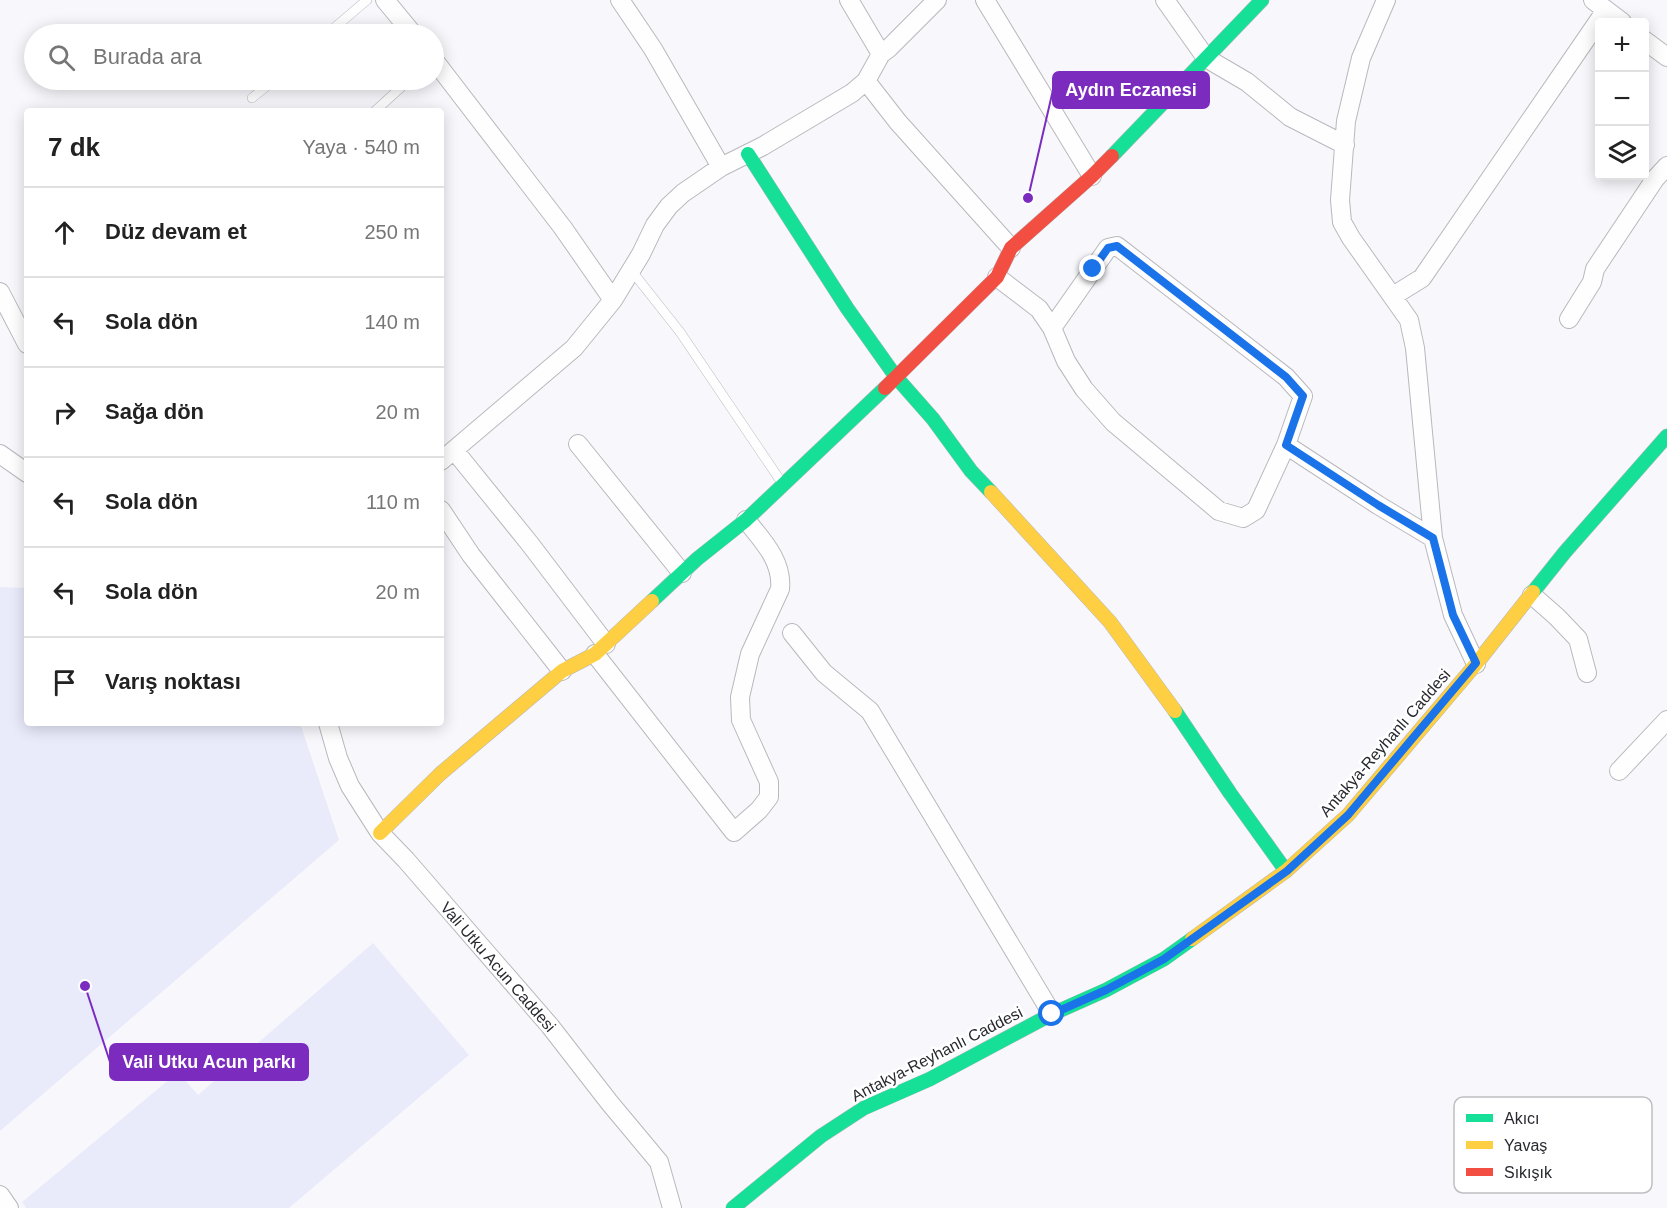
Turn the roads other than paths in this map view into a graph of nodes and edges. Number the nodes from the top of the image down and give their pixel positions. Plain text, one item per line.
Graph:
1 (367, 0) edge
2 (385, 0) edge
3 (620, 0) edge
4 (849, 0) edge
5 (937, 0) edge
6 (985, 0) edge
7 (1165, 0) edge
8 (1262, 0) edge
9 (1386, 0) edge
10 (1602, 4) edge
11 (1618, 18) edge
12 (339, 24) edge
13 (405, 24) edge
14 (1649, 44) edge
15 (881, 54) junction
16 (1667, 57) edge
17 (1206, 58) junction
18 (444, 73) edge
19 (866, 81) junction
20 (262, 90) edge
21 (398, 90) edge
22 (252, 98) dead end
23 (378, 108) edge
24 (1345, 146) junction
25 (748, 153) junction
26 (1667, 166) edge
27 (721, 167) junction
28 (1092, 176) junction
29 (1011, 248) junction
30 (631, 270) junction
31 (997, 277) junction
32 (0, 292) edge
33 (1393, 296) junction
34 (613, 300) junction
35 (1569, 319) dead end
36 (1052, 328) junction
37 (24, 338) edge
38 (897, 376) junction
39 (1667, 436) edge
40 (578, 444) dead end
41 (1286, 445) junction
42 (0, 454) edge
43 (447, 455) edge
44 (24, 471) edge
45 (783, 484) junction
46 (444, 514) edge
47 (746, 520) junction
48 (1433, 538) junction
49 (682, 573) junction
50 (1532, 595) junction
51 (792, 633) dead end
52 (601, 649) junction
53 (1476, 663) junction
54 (562, 671) junction
55 (1587, 673) dead end
56 (1667, 720) edge
57 (328, 726) edge
58 (1619, 771) dead end
59 (380, 833) junction
60 (1287, 871) junction
61 (1052, 1014) junction
62 (0, 1195) edge
63 (9, 1208) edge
64 (672, 1208) edge
65 (733, 1208) edge

1 - 12 lane
2 - 13 street
3 - 27 street
4 - 15 street
5 - 15 street
6 - 28 street
7 - 17 street
8 - 17 street
9 - 24 street
10 - 11 street
10 - 33 street
14 - 16 street
15 - 19 street
17 - 24 street
17 - 28 street
18 - 34 street
19 - 25 street
19 - 29 street
20 - 22 lane
21 - 23 lane
24 - 33 street
25 - 27 street
25 - 38 street
26 - 35 street
27 - 30 street
28 - 29 street
29 - 31 street
30 - 34 street
30 - 45 lane
31 - 36 street
31 - 38 street
32 - 37 street
33 - 48 street
34 - 43 street
36 - 41 street
36 - 41 street
38 - 45 street
38 - 60 street
39 - 50 street, Antakya-Reyhanlı Caddesi
40 - 49 street
41 - 48 street
42 - 44 street
43 - 52 street
45 - 47 street
46 - 54 street
47 - 49 street
47 - 52 street
48 - 53 street
49 - 52 street
50 - 53 street, Antakya-Reyhanlı Caddesi
50 - 55 street
51 - 61 street
52 - 54 street
53 - 60 street, Antakya-Reyhanlı Caddesi
54 - 59 street
56 - 58 street
57 - 59 street, Vali Utku Acun Caddesi
59 - 64 street, Vali Utku Acun Caddesi
60 - 61 street, Antakya-Reyhanlı Caddesi
61 - 65 street, Antakya-Reyhanlı Caddesi
62 - 63 street

